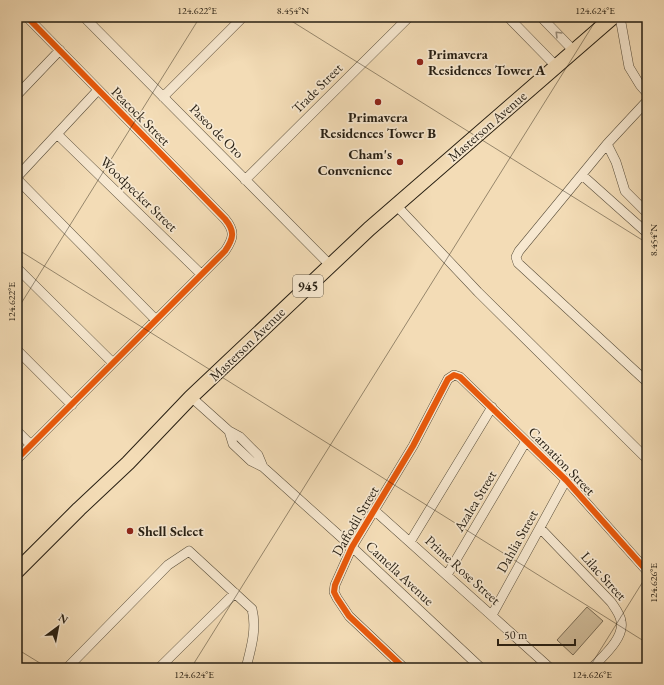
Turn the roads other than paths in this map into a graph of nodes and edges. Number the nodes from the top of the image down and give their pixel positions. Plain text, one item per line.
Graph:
1 (27, 17) edge
2 (84, 17) edge
3 (243, 17) edge
4 (409, 17) edge
5 (508, 17) edge
6 (541, 17) edge
7 (613, 17) edge
8 (620, 17) edge
9 (60, 50) junction
10 (574, 51) junction
11 (556, 66) junction
12 (98, 90) junction
13 (647, 94) edge
14 (17, 95) edge
15 (163, 97) junction
16 (647, 101) edge
17 (58, 134) junction
18 (607, 144) junction
19 (582, 176) junction
20 (17, 178) edge
21 (245, 180) junction
22 (396, 205) junction
23 (647, 213) edge
24 (647, 233) edge
25 (330, 265) junction
26 (17, 268) edge
27 (201, 274) junction
28 (156, 320) junction
29 (17, 350) edge
30 (112, 363) junction
31 (454, 375) joint
32 (647, 382) edge
33 (192, 397) junction
34 (72, 405) junction
35 (492, 408) junction
36 (17, 431) edge
37 (526, 441) junction
38 (31, 445) junction
39 (17, 459) edge
40 (647, 459) edge
41 (566, 480) junction
42 (374, 510) junction
43 (540, 528) junction
44 (410, 542) junction
45 (352, 547) junction
46 (17, 571) edge
47 (647, 571) edge
48 (447, 575) junction
49 (235, 593) junction
50 (492, 615) junction
51 (245, 666) edge
52 (67, 668) edge
53 (159, 668) edge
54 (404, 668) edge
55 (481, 668) edge
56 (550, 668) edge
57 (592, 668) edge

1 - 9 street, Peacock Street
2 - 15 street, Paseo de Oro
3 - 15 street
4 - 21 street, Trade Street
5 - 11 street
10 -> 6 street
7 - 10 main road, Masterson Avenue / 945
8 - 13 street
9 - 12 street, Peacock Street
9 - 14 street
10 - 11 main road, Masterson Avenue / 945
11 - 22 main road, Masterson Avenue / 945
12 - 17 street
12 - 27 street, Peacock Street
15 - 21 street, Paseo de Oro
16 - 18 street
17 - 20 street
17 - 27 street, Woodpecker Street
18 - 19 street
18 - 23 street
19 - 24 street
19 - 32 street
20 - 28 street
21 - 25 street, Paseo de Oro
22 - 25 main road, Masterson Avenue / 945
22 - 40 street
25 - 33 main road, Masterson Avenue / 945
26 - 30 street
27 - 28 street
28 - 30 street
29 - 34 street
30 - 34 street
31 - 35 street, Carnation Street
31 - 42 street, Daffodil Street
33 - 45 street, Camella Avenue
33 - 46 main road, Masterson Avenue / 945
34 - 38 street
35 - 37 street, Carnation Street
35 - 44 street
36 - 38 street
37 - 41 street, Carnation Street
37 - 48 street, Azalea Street
38 - 39 street
41 - 43 street, Dahlia Street
41 - 47 street, Carnation Street
42 - 44 street, Prime Rose Street
42 - 45 street, Daffodil Street
43 - 50 street, Dahlia Street
43 - 57 street, Lilac Street
44 - 48 street, Prime Rose Street
45 - 54 street, Daffodil Street
45 - 55 street, Camella Avenue
48 - 50 street, Prime Rose Street
49 - 51 street
49 - 52 street
49 - 53 street
50 - 56 street, Prime Rose Street

